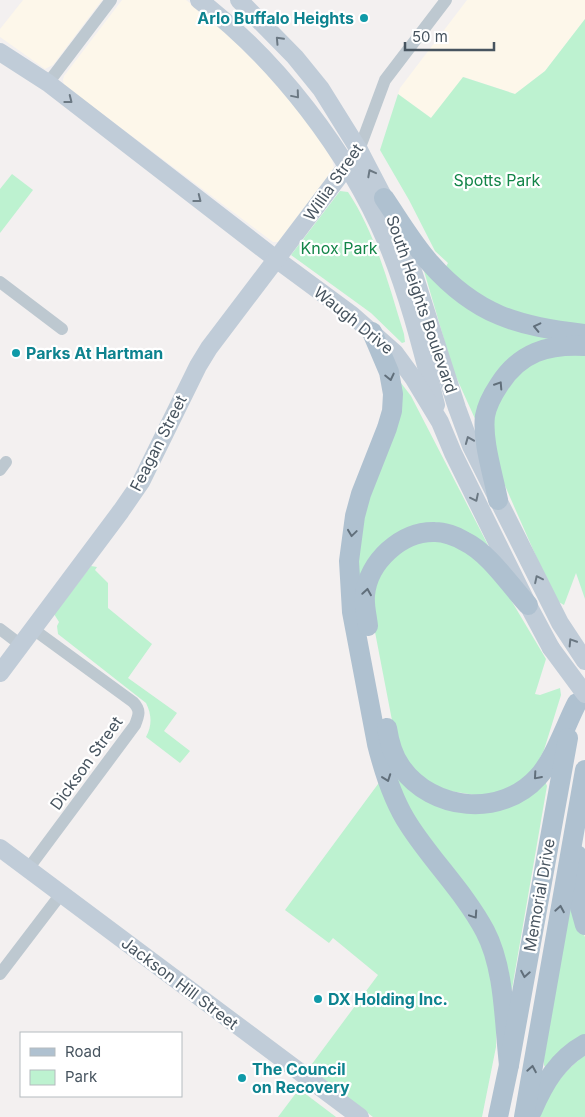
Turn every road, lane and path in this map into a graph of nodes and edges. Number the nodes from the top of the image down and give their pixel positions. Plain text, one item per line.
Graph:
1 (111, 0) edge
2 (199, 0) edge
3 (446, 0) edge
4 (244, 5) edge
5 (233, 28) junction
6 (0, 52) edge
7 (48, 83) junction
8 (359, 150) junction
9 (346, 167) junction
10 (384, 198) junction
11 (276, 259) junction
12 (0, 282) edge
13 (62, 329) dead end
14 (372, 332) junction
15 (585, 334) edge
16 (585, 346) edge
17 (440, 422) junction
18 (498, 500) junction
19 (528, 605) junction
20 (0, 629) edge
21 (33, 629) junction
22 (21, 645) junction
23 (585, 661) edge
24 (0, 672) edge
25 (585, 674) edge
26 (581, 698) edge
27 (585, 770) edge
28 (575, 824) junction
29 (0, 848) edge
30 (28, 869) junction
31 (61, 894) junction
32 (585, 925) edge
33 (0, 974) edge
34 (585, 1044) edge
35 (509, 1065) junction
36 (355, 1116) edge
37 (498, 1117) edge
38 (524, 1117) edge
39 (530, 1117) edge

1 - 7 street
2 - 5 main road, South Heights Boulevard
3 - 8 street, Willia Street
4 - 5 main road
8 -> 4 main road, South Heights Boulevard
5 -> 9 main road, South Heights Boulevard
6 - 7 main road, Waugh Drive
7 -> 11 main road, Waugh Drive
8 - 9 main road, Willia Street
10 -> 8 main road, South Heights Boulevard
9 - 11 main road, Willia Street
9 - 17 main road, South Heights Boulevard
15 -> 10 main road
18 -> 10 main road, South Heights Boulevard
11 - 14 main road, Waugh Drive
11 - 21 main road, Feagan Street
12 - 13 street
14 - 17 main road, Waugh Drive
14 -> 35 main road
18 -> 16 main road
17 -> 19 main road, Waugh Drive
23 -> 18 main road
19 - 26 main road, Waugh Drive, bridge
26 -> 19 main road
20 - 22 street
21 - 22 main road, Feagan Street
21 - 30 street, Dickson Street
22 - 24 main road, Feagan Street
25 - 26 main road, Memorial Drive
26 -> 35 main road, Memorial Drive
27 - 28 main road, Memorial Drive
28 - 32 main road
38 -> 28 main road, Memorial Drive
29 - 30 main road, Jackson Hill Street
30 - 31 main road, Jackson Hill Street
31 - 33 street
31 - 36 main road, Jackson Hill Street
34 - 39 main road
35 - 37 main road, Memorial Drive

